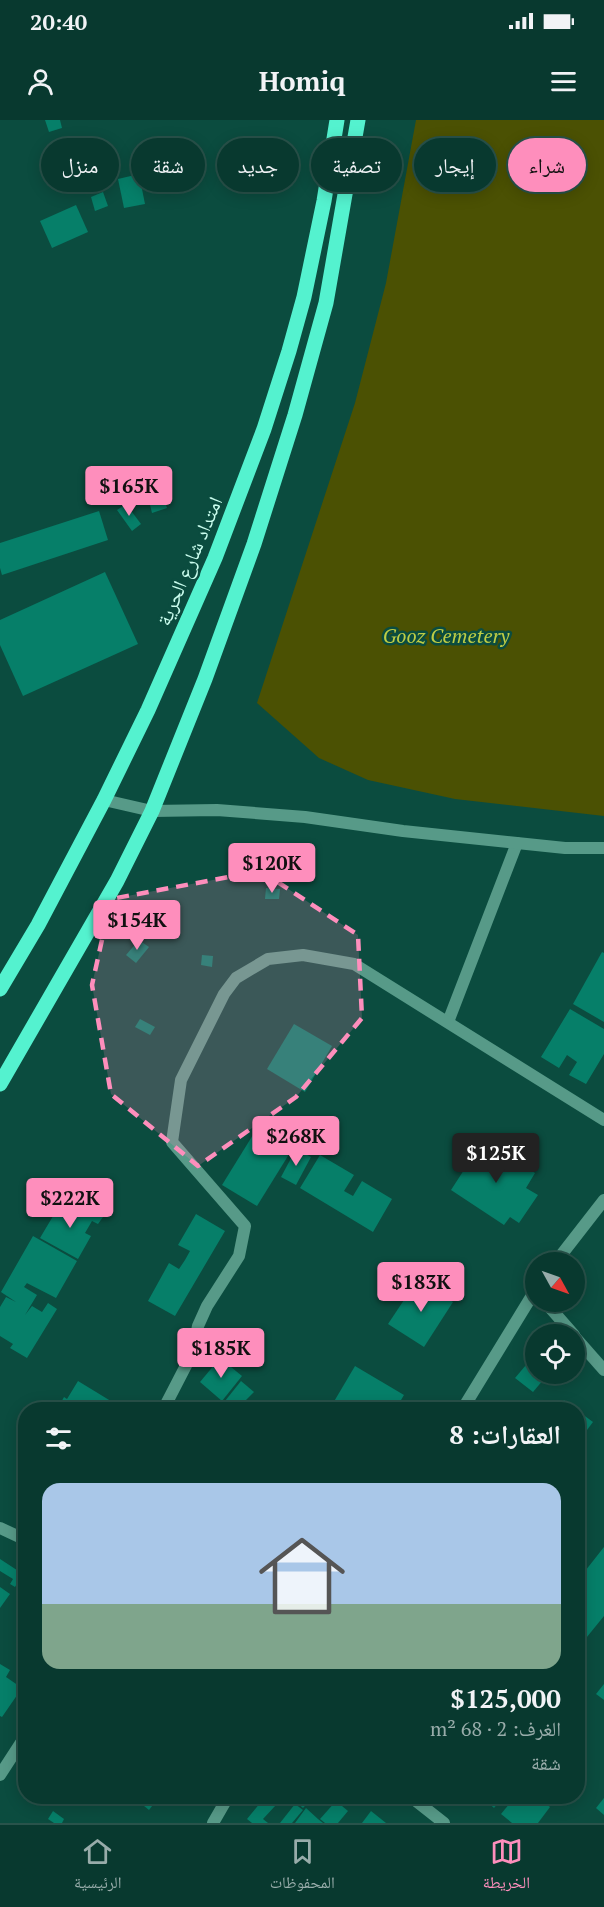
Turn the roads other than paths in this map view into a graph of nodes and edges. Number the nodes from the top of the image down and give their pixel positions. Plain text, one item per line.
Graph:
1 (337, 120) edge
2 (358, 120) edge
3 (104, 800) junction
4 (152, 811) junction
5 (517, 843) junction
6 (604, 848) edge
7 (0, 989) edge
8 (448, 1022) junction
9 (0, 1084) edge
10 (604, 1120) edge
11 (604, 1200) edge
12 (564, 1252) edge
13 (525, 1306) edge
14 (554, 1312) edge
15 (564, 1324) edge
16 (585, 1348) edge
17 (604, 1370) edge
18 (167, 1402) edge
19 (467, 1402) edge
20 (0, 1528) edge
21 (18, 1536) edge
22 (18, 1747) edge
23 (0, 1775) edge
24 (224, 1804) edge
25 (420, 1804) edge
26 (213, 1823) edge
27 (444, 1823) edge

1 - 3 main road, امتداد شارع الحرية
2 - 4 main road
3 - 4 street
3 - 7 main road, امتداد شارع الحرية
4 - 5 street
4 - 9 main road
5 - 6 street
5 - 8 street
8 - 10 street
8 - 18 street
11 - 12 street
13 - 19 street
14 - 15 street
16 - 17 street
20 - 21 street
22 - 23 street
24 - 26 street
25 - 27 street

